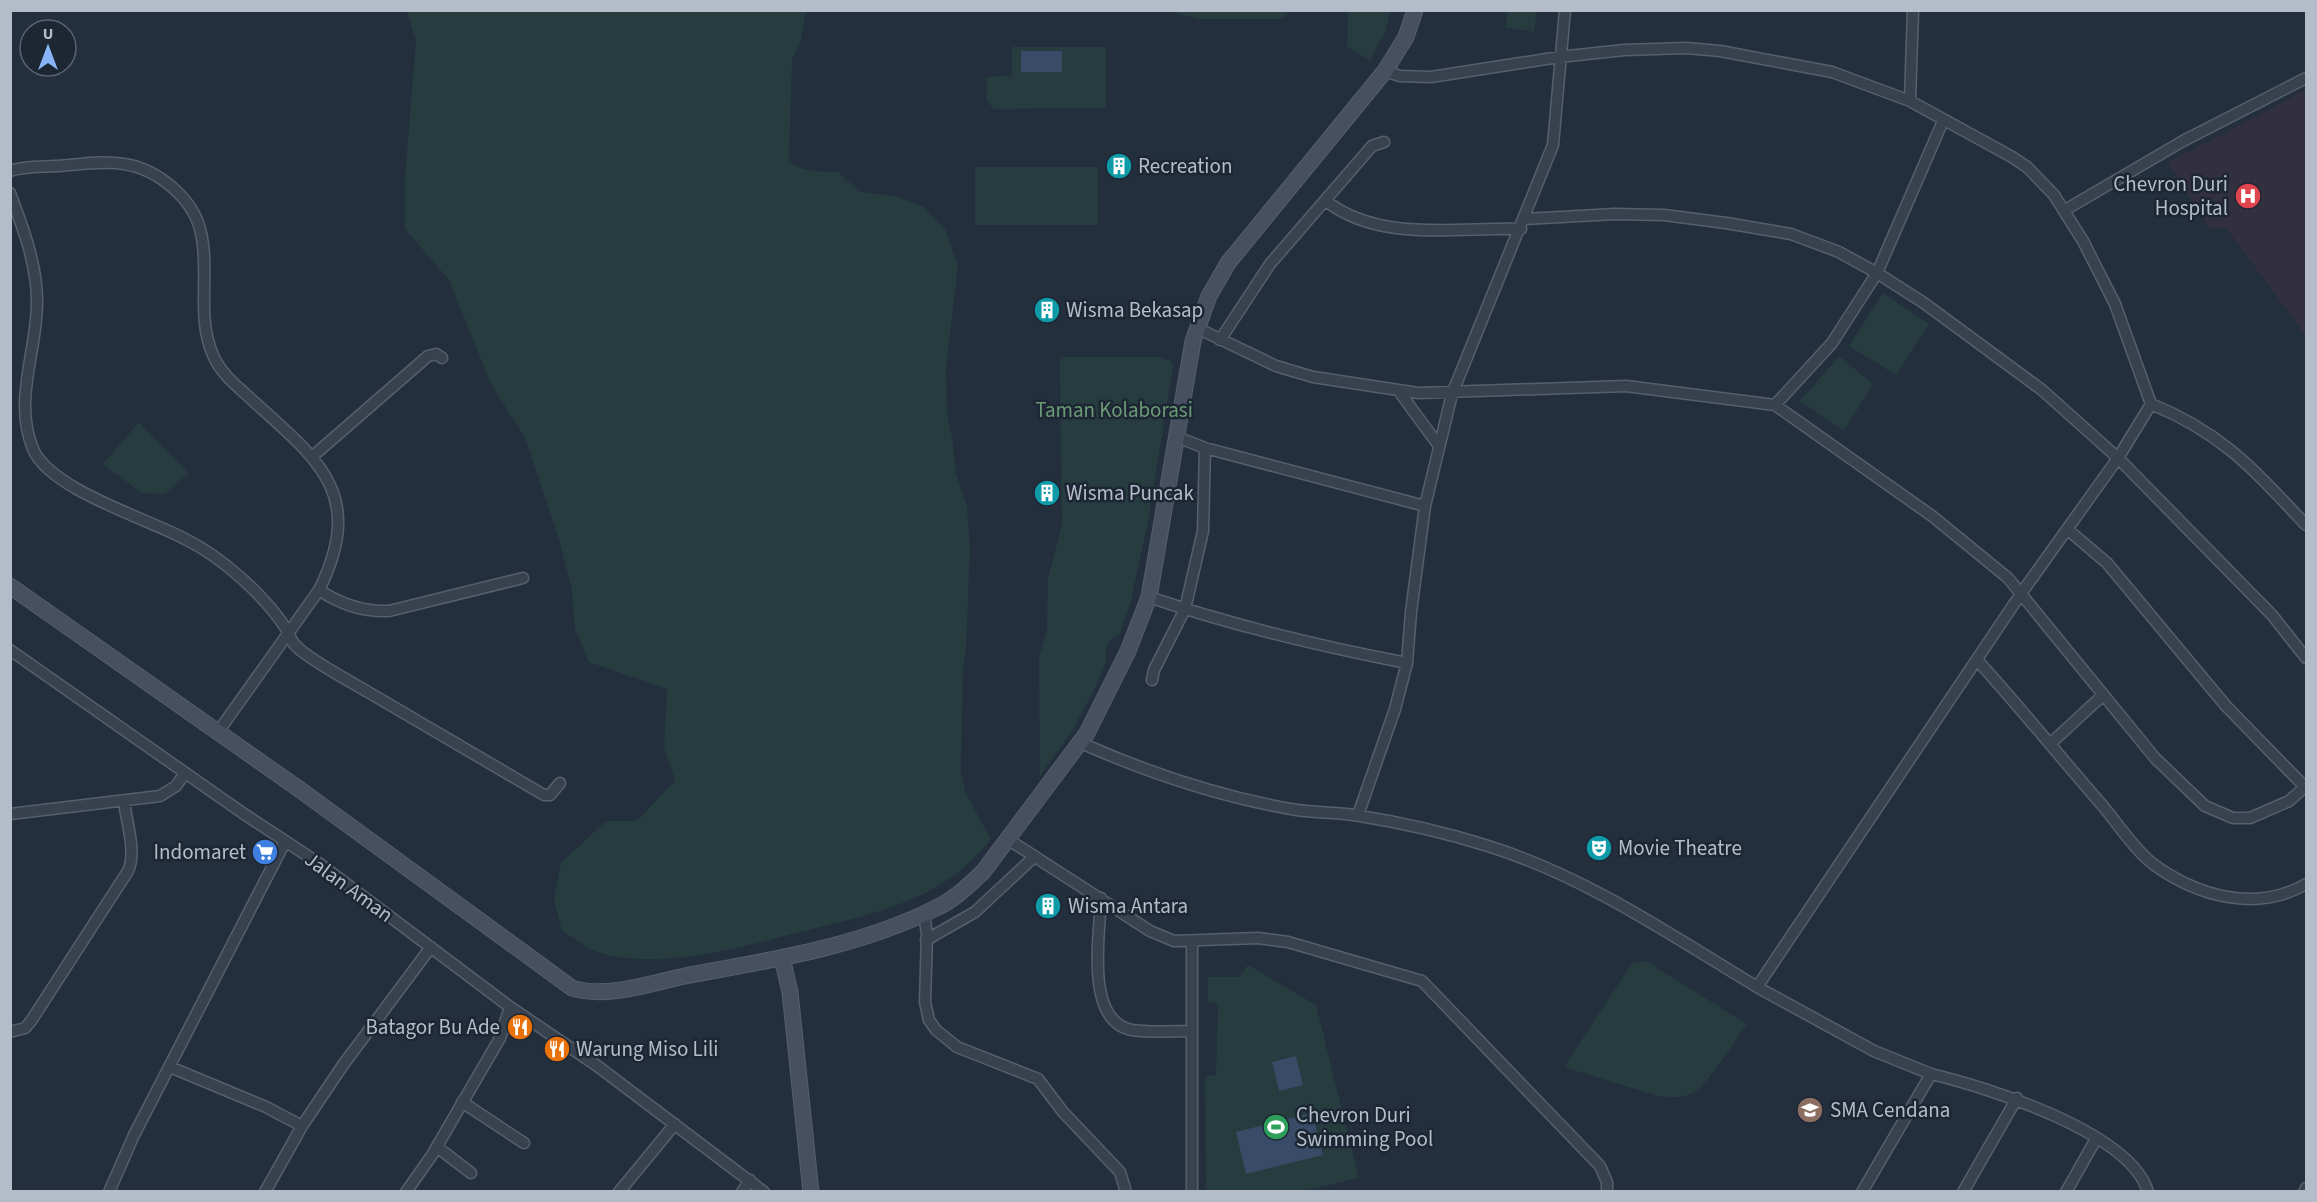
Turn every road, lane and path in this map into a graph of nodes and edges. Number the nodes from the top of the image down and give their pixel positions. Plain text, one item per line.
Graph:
1 (1414, 10) edge
2 (1565, 10) edge
3 (1913, 10) edge
4 (1559, 57) junction
5 (1385, 71) junction
6 (2307, 78) edge
7 (1910, 101) junction
8 (1943, 121) junction
9 (1384, 142) dead end
10 (13, 168) edge
11 (10, 193) edge
12 (1326, 201) junction
13 (2065, 210) junction
14 (1523, 224) junction
15 (1877, 273) junction
16 (1197, 328) junction
17 (1220, 340) junction
18 (442, 358) dead end
19 (1398, 390) junction
20 (1452, 394) junction
21 (2151, 404) junction
22 (1775, 405) junction
23 (1177, 437) junction
24 (1438, 446) junction
25 (1205, 448) junction
26 (313, 456) junction
27 (2118, 458) junction
28 (1425, 506) junction
29 (2307, 525) edge
30 (2067, 529) junction
31 (523, 578) dead end
32 (10, 586) edge
33 (319, 590) junction
34 (2020, 595) junction
35 (1149, 597) junction
36 (1185, 609) junction
37 (288, 631) junction
38 (10, 650) edge
39 (2307, 658) edge
40 (1977, 660) junction
41 (1407, 663) junction
42 (1152, 680) dead end
43 (2102, 696) junction
44 (218, 732) junction
45 (1081, 743) junction
46 (2050, 744) junction
47 (185, 773) junction
48 (560, 783) dead end
49 (2306, 786) edge
50 (124, 801) junction
51 (10, 814) edge
52 (1358, 815) junction
53 (1009, 840) junction
54 (285, 842) junction
55 (1034, 857) junction
56 (2307, 884) edge
57 (1101, 898) junction
58 (924, 914) junction
59 (927, 940) junction
60 (1192, 942) junction
61 (431, 947) junction
62 (782, 958) junction
63 (1757, 987) junction
64 (510, 1007) junction
65 (10, 1032) edge
66 (1192, 1032) junction
67 (170, 1068) junction
68 (1931, 1074) junction
69 (2017, 1098) junction
70 (462, 1102) junction
71 (675, 1124) junction
72 (302, 1126) junction
73 (2096, 1139) junction
74 (524, 1143) dead end
75 (436, 1147) junction
76 (471, 1173) dead end
77 (750, 1180) junction
78 (109, 1191) edge
79 (265, 1191) edge
80 (406, 1191) edge
81 (619, 1191) edge
82 (742, 1191) edge
83 (764, 1191) edge
84 (811, 1191) edge
85 (1126, 1191) edge
86 (1192, 1191) edge
87 (1606, 1191) edge
88 (1862, 1191) edge
89 (1963, 1191) edge
90 (2066, 1191) edge
91 (2148, 1191) edge

1 - 5 street
2 - 4 street
3 - 7 street
4 - 5 street
4 - 7 street
4 - 14 street
5 - 16 street
6 - 13 street
7 - 8 street
8 - 13 street
8 - 15 street
9 - 12 street
10 - 26 street
11 - 37 street
12 - 14 street
12 - 17 street
13 - 21 street
14 - 15 street
14 - 20 street
15 - 22 street
15 - 27 street
16 - 17 street
16 - 23 street
17 - 19 street
18 - 26 street
19 - 20 street
19 - 24 street
20 - 22 street
20 - 24 street
21 - 27 street
21 - 29 street
22 - 34 street
23 - 25 street
23 - 35 street
24 - 28 street
25 - 28 street
25 - 36 street
26 - 33 street
27 - 30 street
27 - 39 street
28 - 41 street
30 - 34 street
30 - 49 street
31 - 33 street
32 - 44 street
33 - 37 street
34 - 40 street
34 - 43 street
35 - 36 street
35 - 45 street
36 - 41 street
36 - 42 street
37 - 44 street
37 - 48 street
38 - 47 street, Jalan Aman
40 - 46 street
40 - 63 street
41 - 52 street
43 - 46 street
43 - 49 street
44 - 62 street
45 - 52 street
45 - 53 street
46 - 56 street
47 - 50 street
47 - 54 street, Jalan Aman
50 - 51 street
50 - 65 street
52 - 63 street
53 - 55 street
53 - 58 street
54 - 61 street, Jalan Aman
54 - 67 street
55 - 57 street
55 - 59 street
57 - 60 street
57 - 66 street
58 - 59 street
58 - 62 street
59 - 85 street
60 - 66 street
60 - 87 street
61 - 64 street, Jalan Aman
61 - 72 street
62 - 84 street
63 - 68 street
64 - 70 street
64 - 71 street, Jalan Aman
66 - 86 street
67 - 72 street
67 - 78 street
68 - 69 street
68 - 88 street
69 - 73 street
69 - 89 street
70 - 74 street
70 - 75 street
71 - 77 street, Jalan Aman
71 - 81 street
72 - 79 street
73 - 90 street
73 - 91 street
75 - 76 street
75 - 80 street
77 - 82 street
77 - 83 street, Jalan Aman

